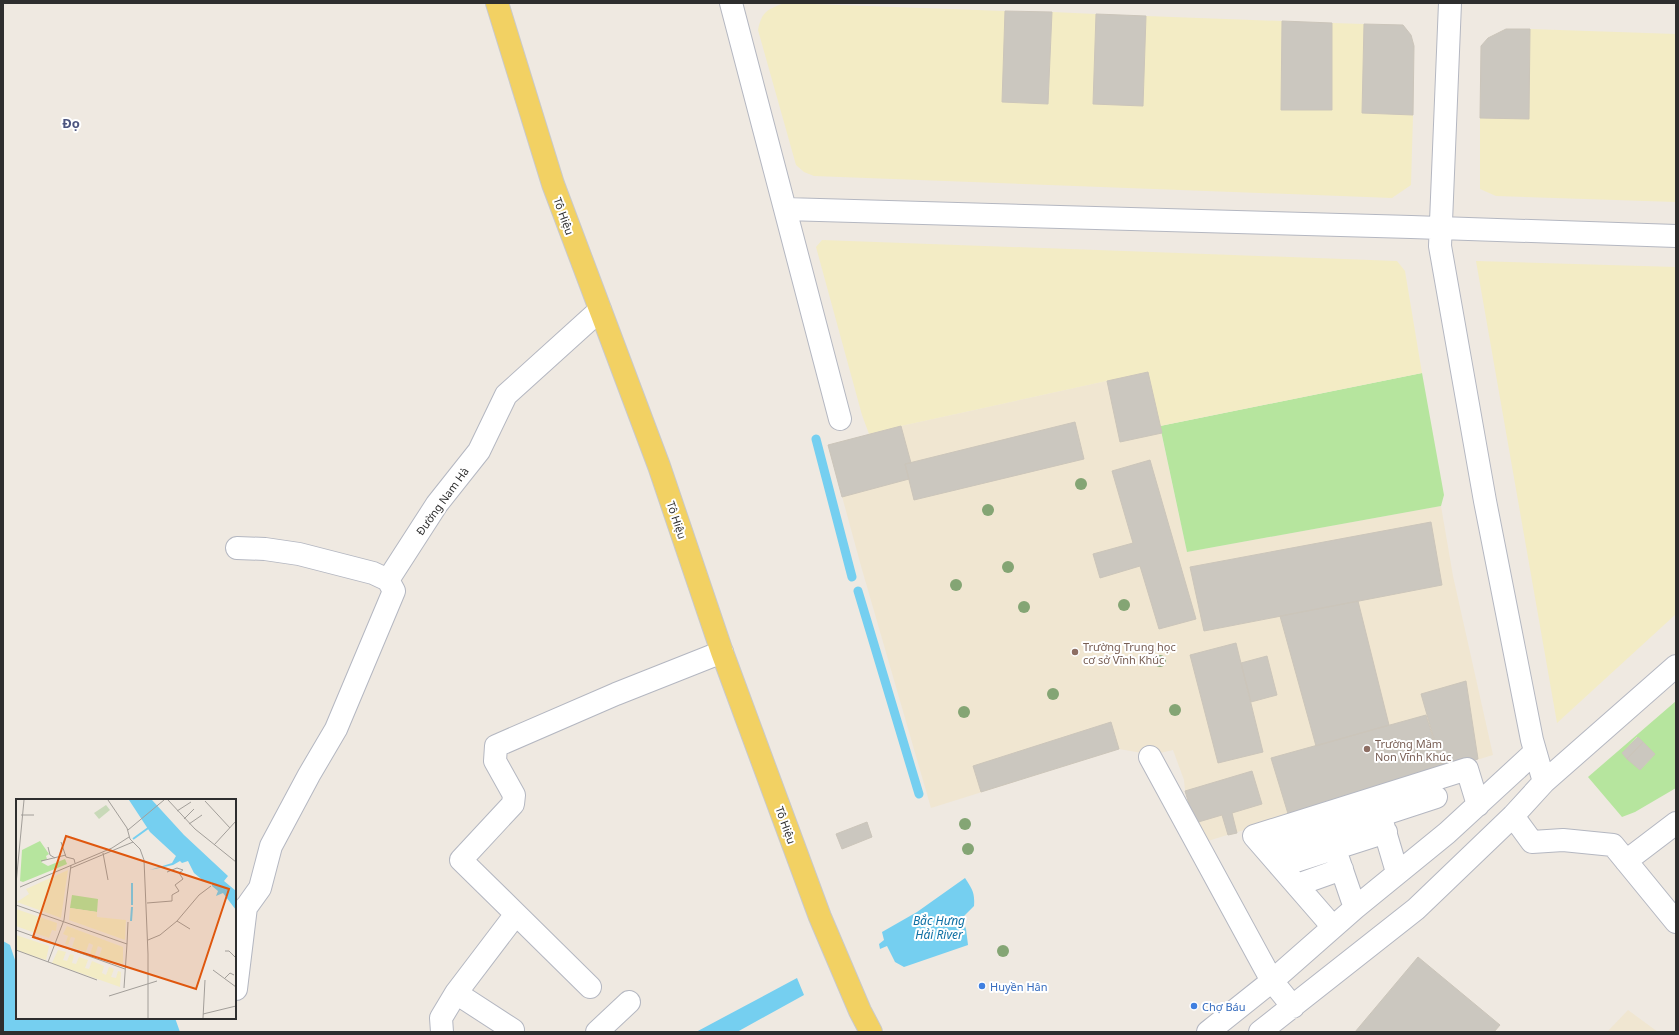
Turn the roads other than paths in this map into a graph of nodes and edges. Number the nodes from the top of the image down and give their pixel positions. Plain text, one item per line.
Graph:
1 (497, 3) edge
2 (731, 3) edge
3 (1450, 3) edge
4 (785, 210) junction
5 (1440, 228) junction
6 (1676, 236) edge
7 (600, 310) junction
8 (840, 419) dead end
9 (237, 548) dead end
10 (388, 580) junction
11 (722, 652) junction
12 (1676, 666) edge
13 (1535, 752) junction
14 (1150, 757) dead end
15 (1544, 782) junction
16 (1433, 789) junction
17 (1478, 805) junction
18 (1381, 815) junction
19 (1513, 816) junction
20 (1676, 823) edge
21 (1329, 832) junction
22 (1447, 833) junction
23 (1274, 859) junction
24 (1626, 861) junction
25 (1342, 869) junction
26 (1397, 872) junction
27 (1296, 885) junction
28 (1355, 908) junction
29 (516, 914) junction
30 (240, 915) edge
31 (1676, 922) edge
32 (1333, 927) junction
33 (1272, 981) junction
34 (590, 986) dead end
35 (236, 989) dead end
36 (456, 993) junction
37 (629, 1002) dead end
38 (1292, 1008) junction
39 (442, 1032) edge
40 (511, 1032) edge
41 (597, 1032) edge
42 (871, 1032) edge
43 (1208, 1032) edge
44 (1260, 1032) edge

1 - 7 main road, Tô Hiệu
2 - 4 street
3 - 5 street
4 - 5 street
4 - 8 street
5 - 6 street
5 - 13 street
7 - 10 street, Đường Nam Hà
7 - 11 main road, Tô Hiệu
9 - 10 street
10 - 30 street
11 - 29 street
11 - 42 main road, Tô Hiệu
12 - 15 street
13 - 15 street
13 - 17 street
14 - 33 street
15 - 19 street
16 - 17 street
16 - 18 street
16 - 22 street
17 - 22 street
18 - 21 street
18 - 21 street
18 - 26 street
19 - 24 street
19 - 38 street
20 - 24 street
21 - 23 street
21 - 23 street
21 - 25 street
22 - 26 street
23 - 27 street
24 - 31 street
25 - 27 street
25 - 28 street
26 - 28 street
27 - 32 street
28 - 32 street
29 - 34 street
29 - 36 street
30 - 35 street
32 - 33 street
33 - 38 street
33 - 43 street
36 - 39 street
36 - 40 street
37 - 41 street
38 - 44 street

